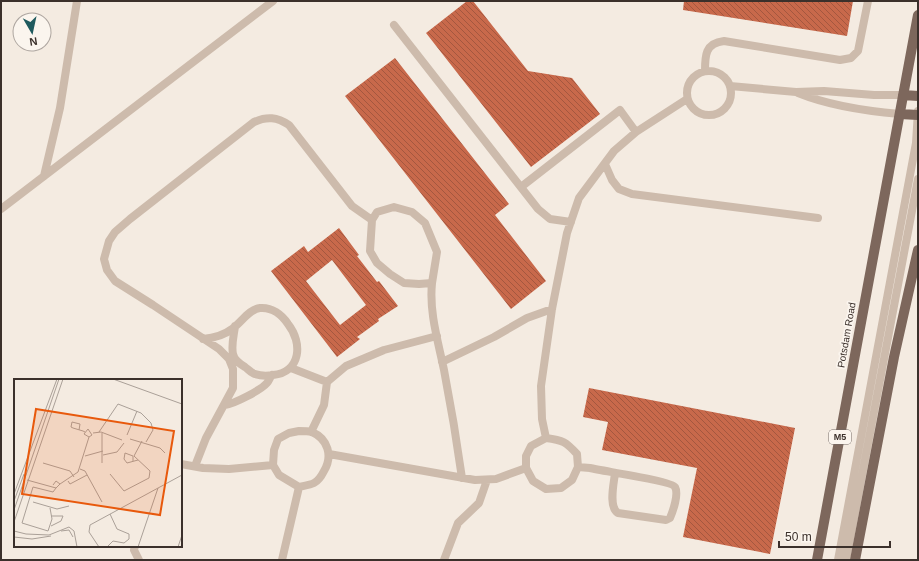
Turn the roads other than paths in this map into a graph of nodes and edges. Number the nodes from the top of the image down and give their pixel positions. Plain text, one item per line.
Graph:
1 (77, 1) edge
2 (273, 1) edge
3 (868, 1) edge
4 (918, 15) edge
5 (394, 25) dead end
6 (706, 71) junction
7 (730, 86) junction
8 (796, 92) junction
9 (903, 95) junction
10 (918, 96) edge
11 (687, 100) junction
12 (918, 111) edge
13 (900, 114) junction
14 (918, 115) edge
15 (636, 132) junction
16 (605, 164) junction
17 (44, 176) junction
18 (918, 179) edge
19 (521, 187) junction
20 (1, 209) edge
21 (818, 218) dead end
22 (372, 220) junction
23 (570, 222) junction
24 (918, 250) edge
25 (432, 282) junction
26 (552, 310) junction
27 (235, 326) junction
28 (437, 336) junction
29 (203, 339) junction
30 (233, 360) junction
31 (442, 362) junction
32 (291, 368) junction
33 (272, 375) junction
34 (327, 382) junction
35 (225, 405) junction
36 (311, 432) junction
37 (546, 438) junction
38 (329, 454) junction
39 (182, 464) edge
40 (273, 465) junction
41 (195, 466) junction
42 (578, 467) junction
43 (526, 468) junction
44 (615, 473) junction
45 (462, 478) junction
46 (487, 480) junction
47 (299, 486) junction
48 (136, 547) edge
49 (140, 560) edge
50 (282, 560) edge
51 (444, 560) edge
52 (817, 560) edge
53 (838, 560) edge
54 (846, 560) edge
55 (854, 560) edge

1 - 17 lane
2 - 17 lane
3 - 6 lane
4 - 9 main road, Potsdam Road / M5
5 - 19 lane
6 - 7 lane
6 - 11 lane
7 - 8 lane
7 - 11 lane
8 - 9 lane
8 - 13 lane
9 - 10 main road
9 - 13 main road, Potsdam Road / M5
11 - 15 lane
12 - 14 lane
13 - 14 main road
13 - 52 main road, Potsdam Road / M5
14 - 53 lane
15 - 16 lane
15 - 19 lane
16 - 21 lane
16 - 23 lane
17 - 20 lane
18 - 54 lane
19 - 23 lane
22 - 25 lane
22 - 25 lane
22 - 29 lane
23 - 26 lane
24 - 55 main road
25 - 28 lane
26 - 31 lane
26 - 37 lane
27 - 29 lane
27 - 30 lane
27 - 32 lane
28 - 31 lane
28 - 34 lane
29 - 30 lane
30 - 33 lane
30 - 35 lane
31 - 45 lane
32 - 33 lane
32 - 34 lane
33 - 35 lane
34 - 36 lane
35 - 41 lane
36 - 38 lane
36 - 40 lane
37 - 42 lane
37 - 43 lane
38 - 45 lane
38 - 47 lane
39 - 41 lane
40 - 41 lane
40 - 47 lane
42 - 43 lane
42 - 44 lane
43 - 46 lane
44 - 44 lane
45 - 46 lane
46 - 51 lane
47 - 50 lane
48 - 49 lane

